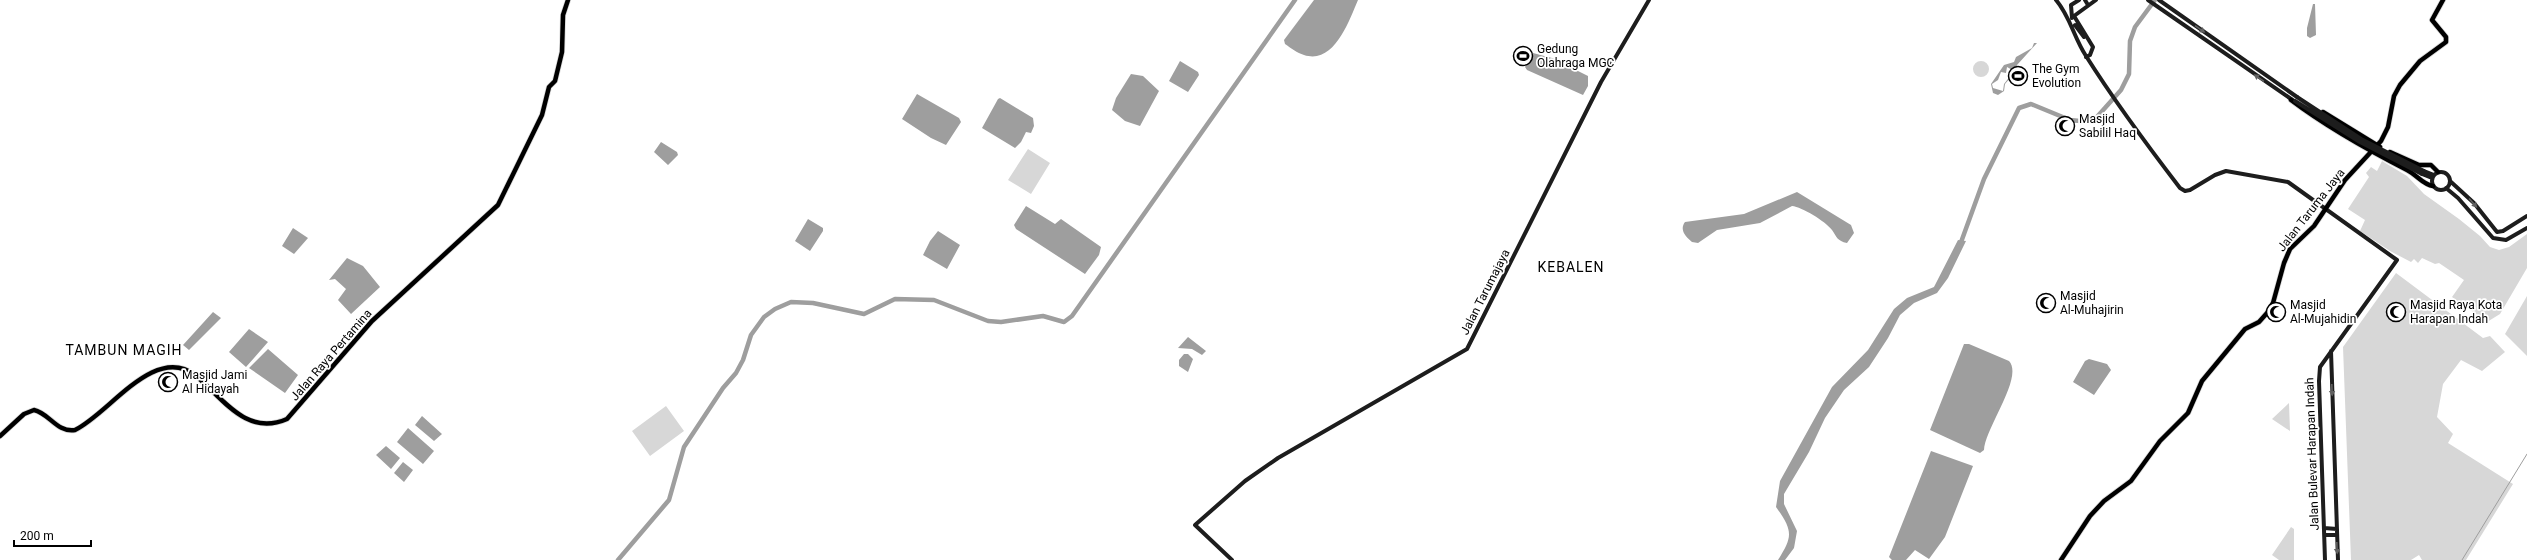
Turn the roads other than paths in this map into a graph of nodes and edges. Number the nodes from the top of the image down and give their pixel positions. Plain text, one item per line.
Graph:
1 (568, 0) edge
2 (1649, 0) edge
3 (2056, 0) edge
4 (2079, 0) edge
5 (2084, 0) edge
6 (2096, 0) edge
7 (2148, 0) edge
8 (2159, 0) edge
9 (2443, 0) edge
10 (2088, 5) junction
11 (2083, 52) junction
12 (2235, 53) junction
13 (2086, 57) junction
14 (2231, 59) junction
15 (2294, 98) junction
16 (2378, 145) junction
17 (2372, 152) junction
18 (2435, 175) junction
19 (2450, 181) junction
20 (2433, 186) junction
21 (2446, 188) junction
22 (2327, 209) junction
23 (2527, 216) edge
24 (2527, 228) edge
25 (2503, 231) junction
26 (2506, 240) junction
27 (2331, 351) junction
28 (0, 436) edge
29 (2324, 528) junction
30 (2337, 529) junction
31 (2324, 534) junction
32 (2337, 535) junction
33 (1232, 560) edge
34 (2061, 560) edge
35 (2325, 560) edge
36 (2338, 560) edge

1 - 28 main road, Jalan Raya Pertamina
2 - 33 street, Jalan Tarumajaya
3 - 11 street
4 - 11 street
5 - 10 street
6 - 10 street
7 - 14 street
8 -> 12 street
9 - 16 main road, Jalan Taruma Jaya
10 - 13 street
11 - 13 street
12 - 14 street
12 - 15 street
13 - 22 street
15 -> 14 street
15 - 16 main road
15 - 17 main road
15 - 18 street, bridge
16 - 17 main road, Jalan Taruma Jaya
16 - 18 main road
17 - 20 main road
17 - 22 main road, Jalan Taruma Jaya
18 - 19 street
18 - 20 street
19 - 21 street
19 -> 25 street
20 - 21 street
21 - 26 street
22 - 27 street, Jalan Bulevar Harapan Indah
22 - 34 main road, Jalan Taruma Jaya
23 - 25 street
24 - 26 street
25 - 26 street
27 - 29 street, Jalan Bulevar Harapan Indah
27 -> 30 street, Jalan Bulevar Harapan Indah
29 - 30 street
29 - 31 street, Jalan Bulevar Harapan Indah
30 - 32 street, Jalan Bulevar Harapan Indah
31 - 32 street
31 - 35 street, Jalan Bulevar Harapan Indah
32 -> 36 street, Jalan Bulevar Harapan Indah

